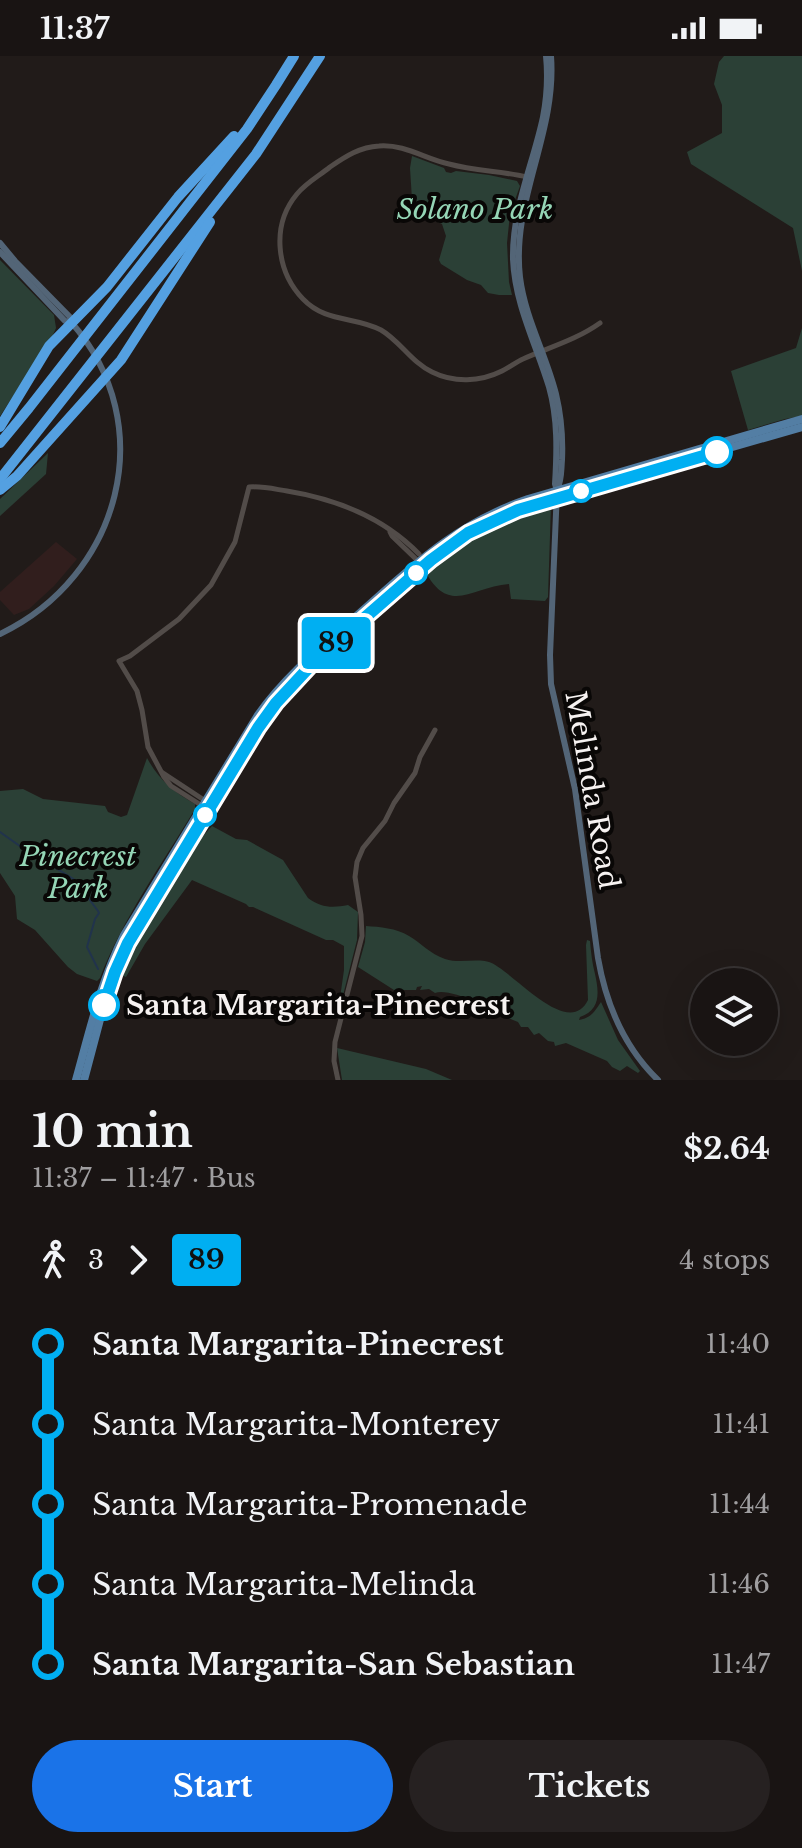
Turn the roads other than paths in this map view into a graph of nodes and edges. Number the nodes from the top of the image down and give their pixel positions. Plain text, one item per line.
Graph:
1 (294, 56) edge
2 (320, 56) edge
3 (548, 56) edge
4 (276, 85) junction
5 (256, 154) junction
6 (529, 178) junction
7 (0, 243) edge
8 (0, 252) edge
9 (600, 323) dead end
10 (74, 326) junction
11 (540, 353) junction
12 (106, 379) junction
13 (802, 419) edge
14 (0, 427) edge
15 (802, 427) edge
16 (0, 443) edge
17 (0, 479) edge
18 (0, 490) edge
19 (557, 494) junction
20 (422, 561) junction
21 (0, 634) edge
22 (435, 730) dead end
23 (206, 805) junction
24 (76, 1080) edge
25 (84, 1080) edge
26 (338, 1080) edge
27 (658, 1080) edge

1 - 4 highway
2 - 5 highway
3 - 6 main road, Melinda Road
4 - 10 highway
4 - 16 highway
5 - 12 highway
5 - 17 highway
6 - 11 main road, Melinda Road
6 - 11 street
7 - 10 main road
8 - 10 main road
9 - 11 street
10 - 12 main road
10 - 14 highway
11 - 19 main road, Melinda Road
12 - 18 highway
12 - 21 main road
13 - 19 main road
15 - 19 main road
19 - 20 main road
19 - 27 main road, Melinda Road
20 - 23 main road
20 - 23 street
22 - 26 street
23 - 24 main road
23 - 25 main road

